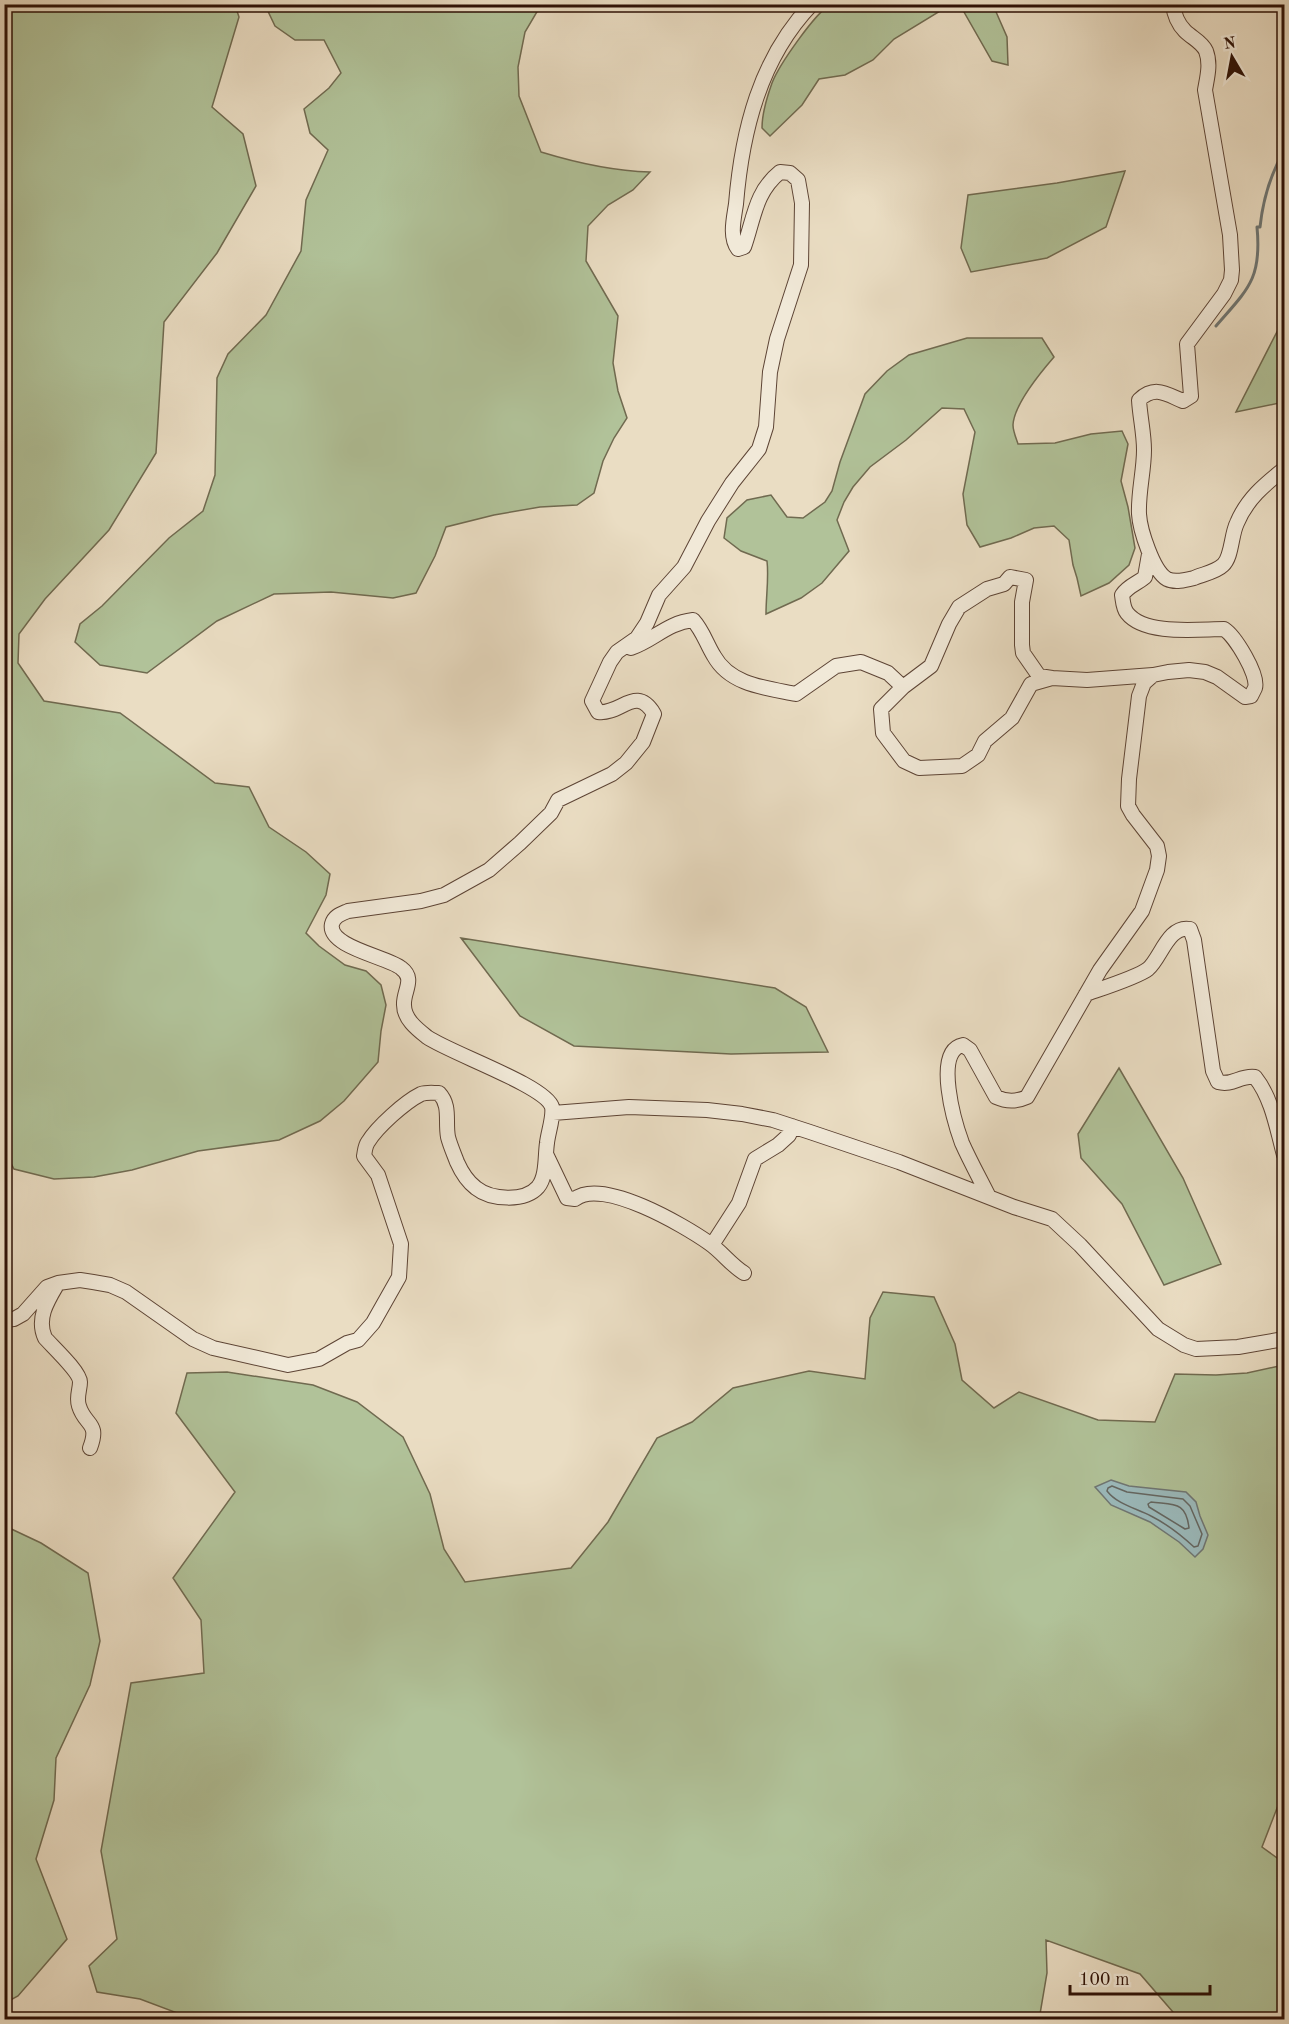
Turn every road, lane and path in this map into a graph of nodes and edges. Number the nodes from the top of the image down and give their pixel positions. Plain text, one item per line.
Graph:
1 (812, 4) edge
2 (1173, 4) edge
3 (1284, 469) edge
4 (1149, 554) junction
5 (617, 652) junction
6 (1153, 675) junction
7 (1052, 678) junction
8 (903, 687) junction
9 (1086, 994) junction
10 (553, 1113) junction
11 (792, 1126) junction
12 (546, 1152) junction
13 (1284, 1155) edge
14 (989, 1197) junction
15 (712, 1245) junction
16 (744, 1273) dead end
17 (58, 1283) junction
18 (4, 1320) edge
19 (1284, 1339) edge
20 (90, 1448) dead end

1 - 5 street
2 - 4 street
3 - 4 street
4 - 6 street
5 - 8 street
5 - 10 street
6 - 7 street
6 - 9 street
7 - 8 street
7 - 8 street
9 - 13 street
9 - 14 street
10 - 11 street
10 - 12 street
11 - 14 street
11 - 15 street
12 - 15 street
12 - 17 street
14 - 19 street
15 - 16 street
17 - 18 street
17 - 20 street

